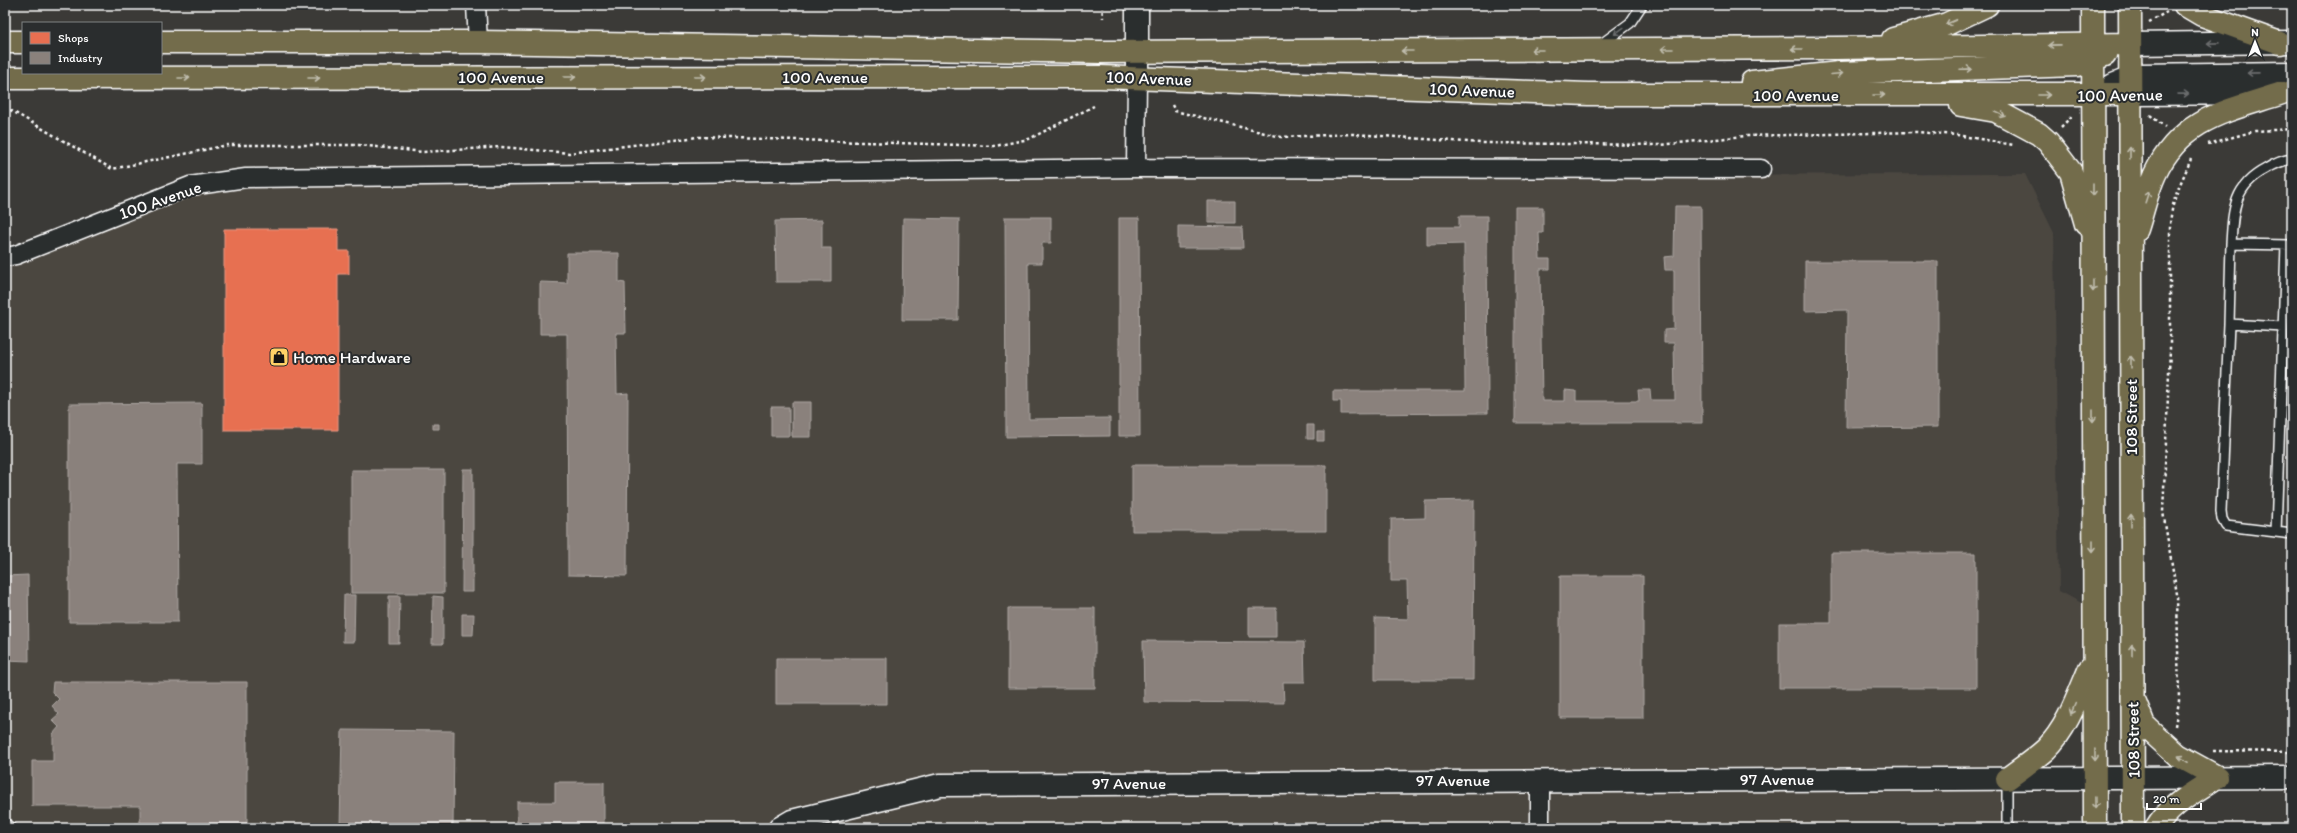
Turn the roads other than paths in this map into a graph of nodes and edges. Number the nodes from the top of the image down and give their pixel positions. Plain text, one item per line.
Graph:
1 (476, 5) edge
2 (1137, 5) edge
3 (1642, 5) edge
4 (1986, 5) edge
5 (2093, 5) edge
6 (2130, 5) edge
7 (2176, 8) edge
8 (5, 42) edge
9 (22, 42) edge
10 (162, 42) edge
11 (478, 42) junction
12 (2286, 42) edge
13 (2130, 44) junction
14 (1836, 48) junction
15 (1590, 50) junction
16 (1136, 52) junction
17 (2093, 53) junction
18 (2292, 72) edge
19 (1137, 77) junction
20 (5, 78) edge
21 (2130, 86) junction
22 (2287, 93) edge
23 (1588, 94) junction
24 (1907, 95) junction
25 (2093, 95) junction
26 (2292, 159) edge
27 (1136, 168) junction
28 (1761, 169) dead end
29 (2231, 244) junction
30 (2289, 245) edge
31 (2093, 247) junction
32 (2130, 248) junction
33 (5, 257) edge
34 (2228, 324) junction
35 (2283, 327) junction
36 (2276, 532) junction
37 (2292, 534) edge
38 (2094, 660) junction
39 (2132, 689) junction
40 (2095, 777) junction
41 (2133, 777) junction
42 (2217, 777) junction
43 (2292, 777) edge
44 (2006, 779) junction
45 (1540, 780) junction
46 (5, 823) edge
47 (11, 828) edge
48 (780, 828) edge
49 (1540, 828) edge
50 (2010, 828) edge
51 (2095, 828) edge
52 (2133, 828) edge
53 (2156, 828) edge

1 - 11 street
2 - 16 street
3 -> 15 lane
4 -> 14 main road
5 - 17 main road
6 - 13 main road, 108 Street
7 - 12 main road
8 - 9 main road
10 - 11 main road, 100 Avenue
11 - 16 main road, 100 Avenue
12 -> 13 street, 100 Avenue
13 - 17 main road, 100 Avenue
13 - 21 main road, 108 Street
14 -> 15 main road, 100 Avenue
17 -> 14 main road, 100 Avenue
15 -> 16 main road, 100 Avenue
16 - 19 street
23 -> 17 main road
17 - 25 main road
18 -> 21 street
20 -> 19 main road, 100 Avenue
19 - 23 main road, 100 Avenue
19 - 27 street
21 -> 22 street, 100 Avenue
21 - 25 main road, 100 Avenue
32 -> 21 main road, 108 Street
32 -> 22 main road
23 -> 24 main road, 100 Avenue
24 -> 25 main road, 100 Avenue
24 -> 31 main road
25 -> 31 main road
26 - 29 lane
27 - 28 street, 100 Avenue
27 - 33 street, 100 Avenue
29 - 30 lane
29 - 34 lane
30 - 35 lane
31 -> 38 main road
39 -> 32 main road, 108 Street
34 - 35 lane
34 - 36 lane
35 - 36 lane
36 - 37 lane
38 -> 40 main road
38 -> 44 main road
39 - 41 main road, 108 Street
42 -> 39 main road
40 - 41 street, 97 Avenue
40 - 44 street, 97 Avenue
40 -> 51 main road
41 - 42 street, 97 Avenue
41 - 52 main road, 108 Street
42 - 43 street, 97 Avenue
42 - 53 main road
44 - 45 street, 97 Avenue
44 - 50 lane
45 - 48 street, 97 Avenue
45 - 49 street
46 - 47 lane

